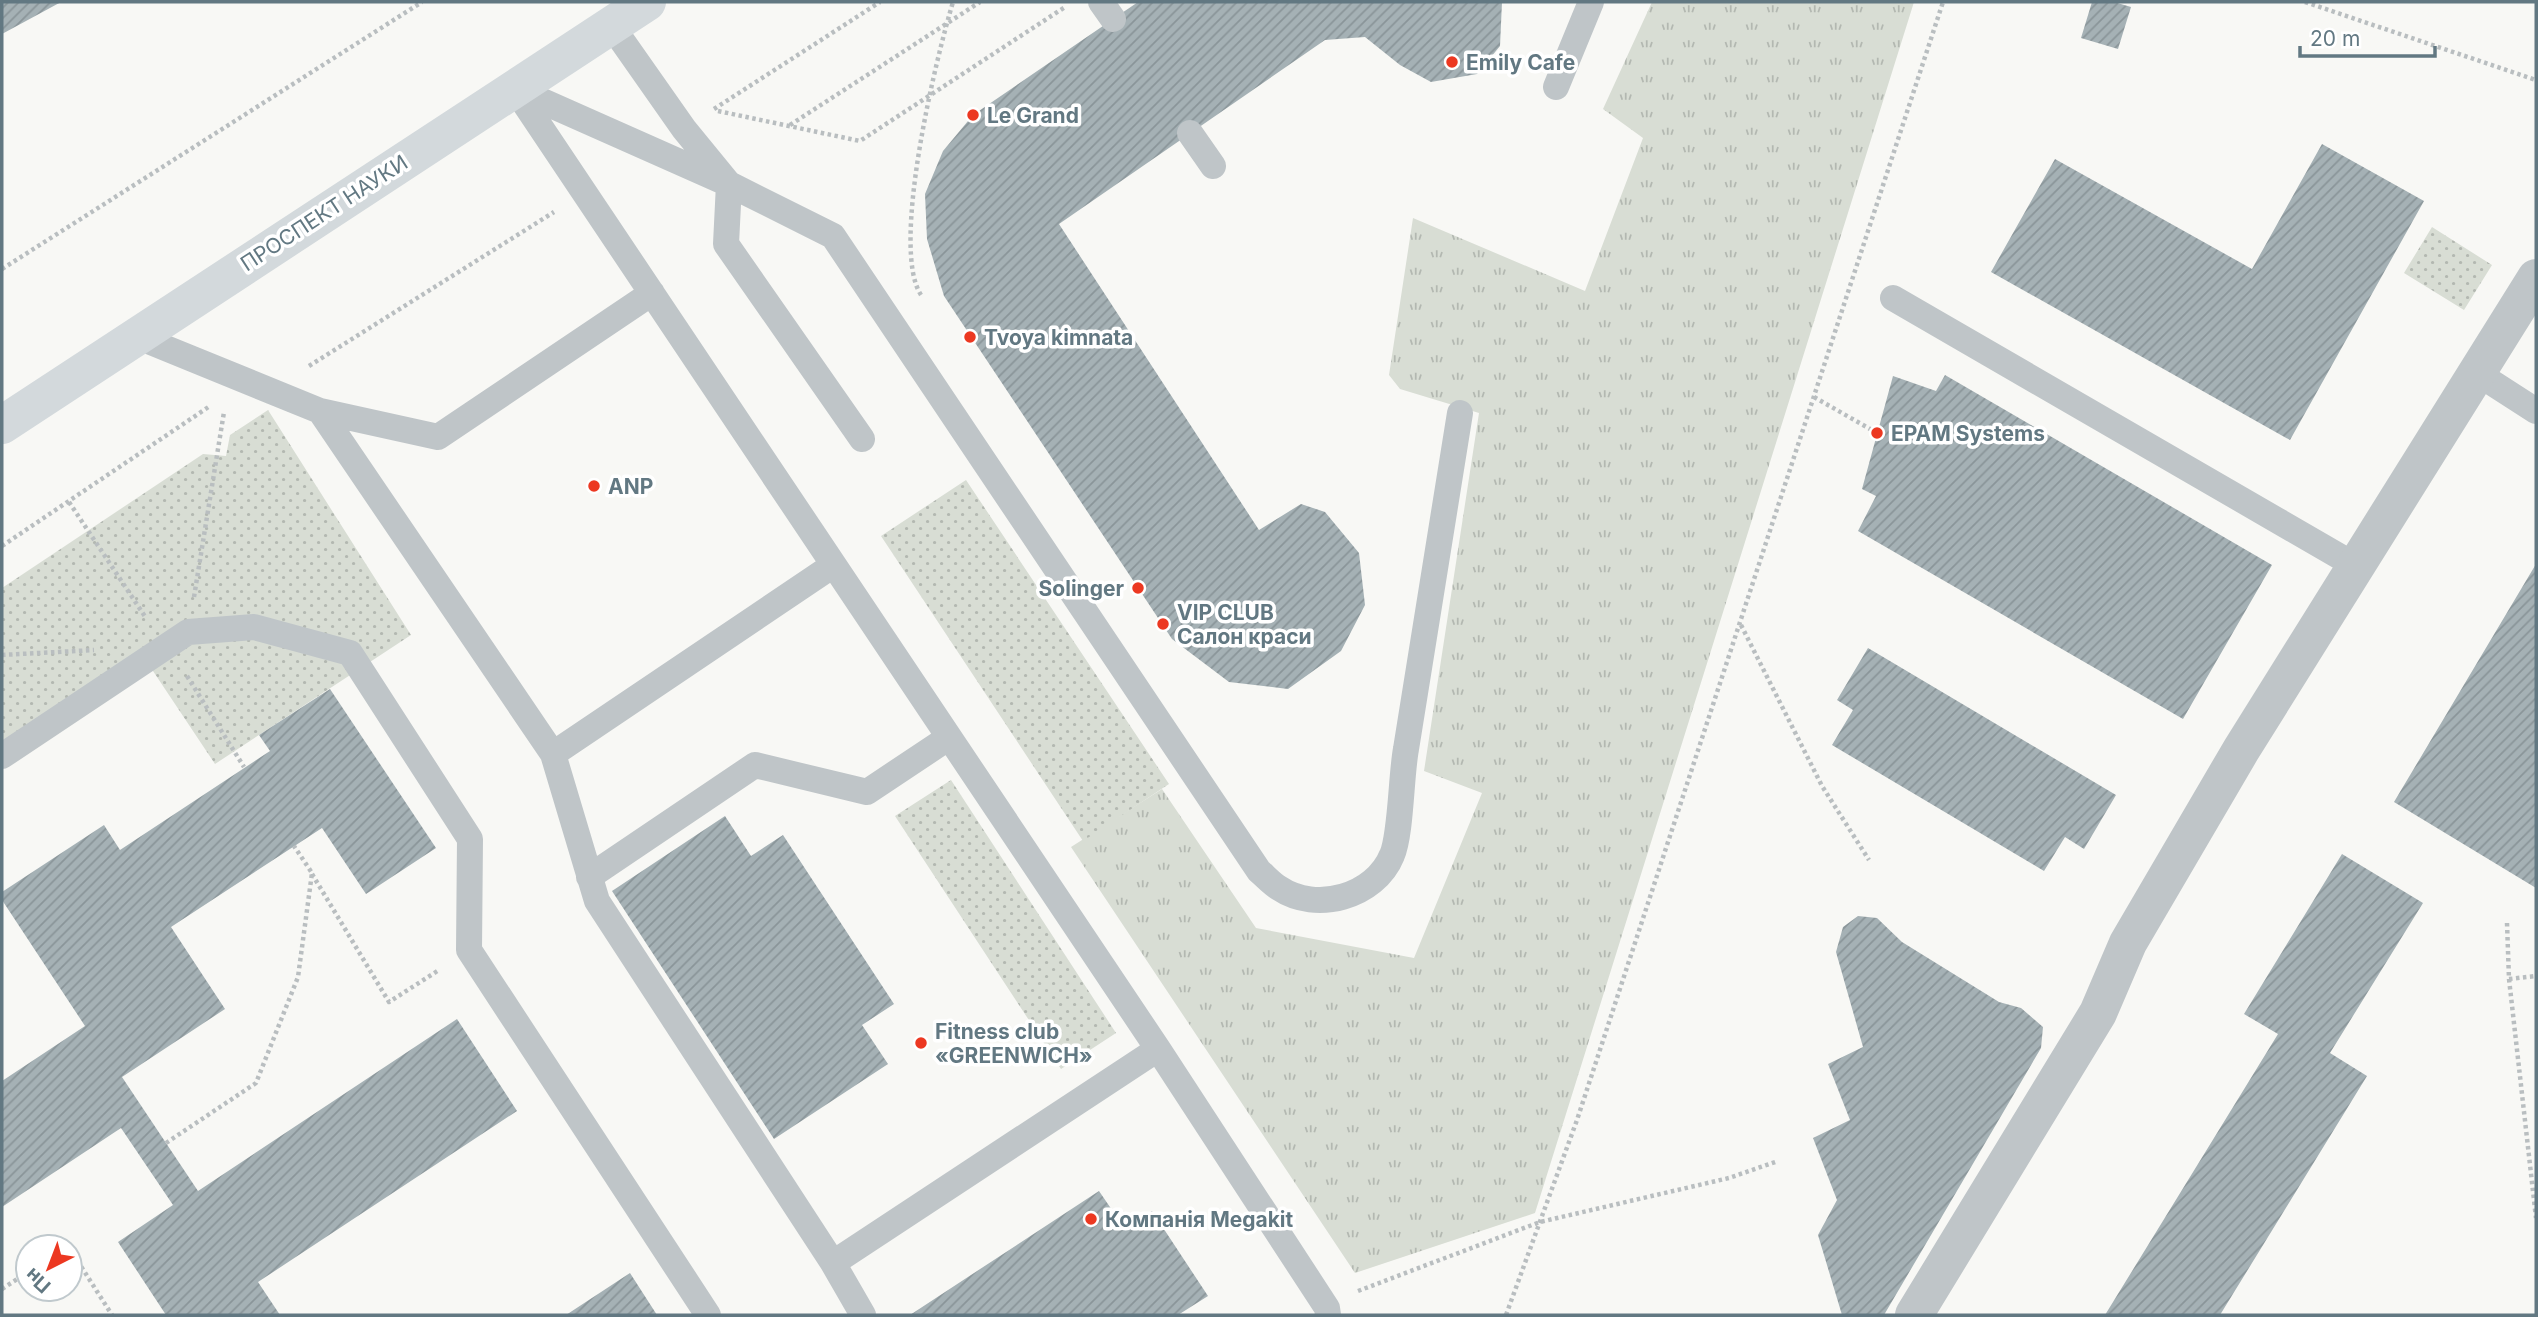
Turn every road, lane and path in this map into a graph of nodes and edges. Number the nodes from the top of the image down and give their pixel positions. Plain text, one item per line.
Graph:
1 (422, 2) edge
2 (647, 2) edge
3 (953, 2) edge
4 (980, 2) edge
5 (1073, 2) edge
6 (1591, 2) edge
7 (1943, 2) edge
8 (2305, 2) edge
9 (946, 23) junction
10 (611, 25) junction
11 (2536, 80) edge
12 (1556, 87) dead end
13 (514, 89) junction
14 (927, 97) junction
15 (714, 110) dead end
16 (789, 125) junction
17 (1190, 133) dead end
18 (1213, 166) dead end
19 (729, 184) junction
20 (2, 269) edge
21 (2536, 278) edge
22 (652, 293) junction
23 (1893, 298) dead end
24 (925, 302) dead end
25 (136, 336) junction
26 (2477, 373) junction
27 (270, 391) junction
28 (227, 394) junction
29 (1814, 397) junction
30 (320, 411) junction
31 (2536, 411) edge
32 (1460, 413) dead end
33 (2, 425) edge
34 (1878, 433) dead end
35 (862, 439) dead end
36 (217, 455) dead end
37 (69, 502) junction
38 (2, 546) edge
39 (832, 566) junction
40 (2356, 566) junction
41 (1741, 624) junction
42 (165, 646) junction
43 (97, 650) dead end
44 (2, 655) edge
45 (948, 738) junction
46 (553, 754) junction
47 (2, 756) edge
48 (294, 846) dead end
49 (1869, 860) dead end
50 (312, 873) junction
51 (589, 877) junction
52 (2507, 923) dead end
53 (469, 950) junction
54 (2536, 976) edge
55 (2509, 979) junction
56 (1158, 1049) junction
57 (166, 1143) dead end
58 (1778, 1161) dead end
59 (2536, 1218) edge
60 (1540, 1222) junction
61 (833, 1263) junction
62 (84, 1271) edge
63 (1325, 1313) edge
64 (112, 1315) edge
65 (708, 1315) edge
66 (863, 1315) edge
67 (1506, 1315) edge
68 (1914, 1315) edge

1 - 20 path
2 - 10 main road, ПРОСПЕКТ НАУКИ
3 - 9 path
4 - 9 path
5 - 14 path
6 - 12 lane
7 - 29 path
8 - 11 path
9 - 14 path
9 - 16 path
10 - 13 main road, ПРОСПЕКТ НАУКИ
10 - 19 lane
13 - 19 lane
13 - 22 lane
13 - 25 main road, ПРОСПЕКТ НАУКИ
14 - 16 path
14 - 24 path
15 - 16 path
17 - 18 lane
19 - 32 lane
19 - 35 lane
21 - 26 street
22 - 30 lane
22 - 39 lane
23 - 40 lane
25 - 27 lane
25 - 33 main road, ПРОСПЕКТ НАУКИ
26 - 31 lane
26 - 40 street
27 - 28 path
27 - 30 lane
28 - 36 path
28 - 37 path
29 - 34 path
29 - 41 path
30 - 46 lane
37 - 38 path
37 - 42 path
39 - 45 lane
39 - 46 lane
40 - 68 street
41 - 49 path
41 - 60 path
42 - 47 lane
42 - 53 lane
43 - 44 path
45 - 51 lane
45 - 56 lane
46 - 51 lane
48 - 50 path
50 - 53 path
50 - 57 path
51 - 61 lane
52 - 55 path
53 - 65 lane
54 - 55 path
55 - 59 path
56 - 61 lane
56 - 63 lane
58 - 60 path
60 - 63 path
60 - 67 path
61 - 66 lane
62 - 64 path

